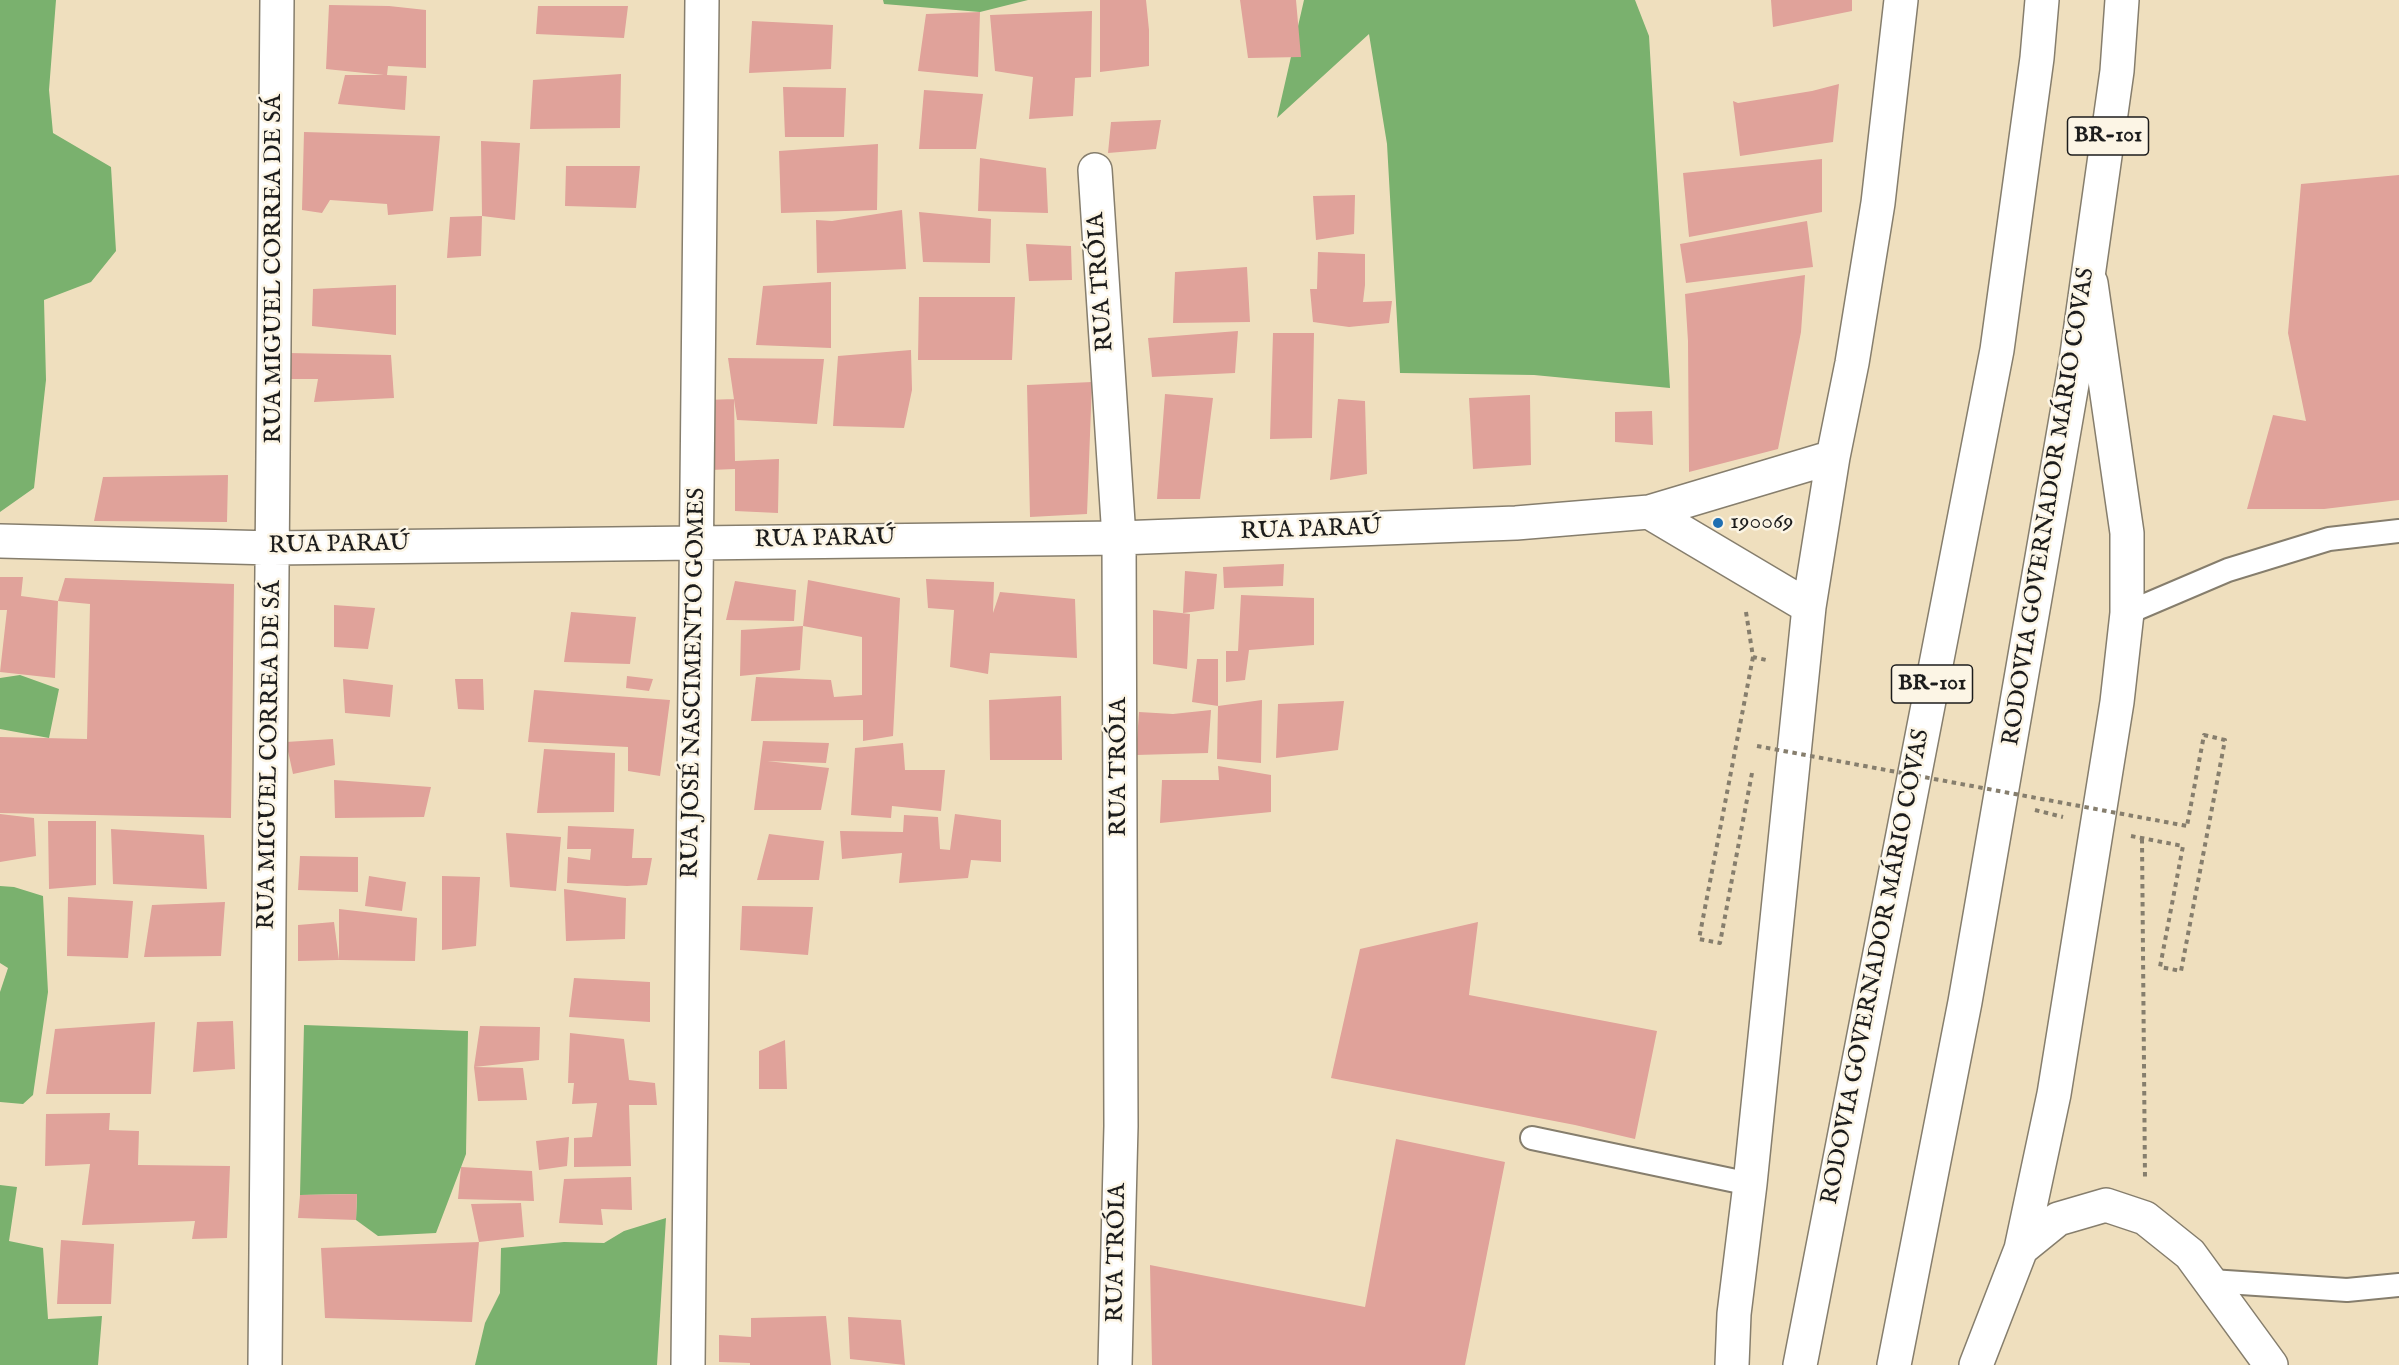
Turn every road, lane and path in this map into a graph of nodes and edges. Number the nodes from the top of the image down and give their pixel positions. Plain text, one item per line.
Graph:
1 (277, 0) edge
2 (702, 0) edge
3 (1901, 0) edge
4 (2042, 0) edge
5 (2122, 0) edge
6 (1095, 170) dead end
7 (2089, 271) junction
8 (1833, 458) junction
9 (1649, 512) junction
10 (2399, 531) edge
11 (1119, 538) junction
12 (0, 541) edge
13 (696, 542) junction
14 (273, 548) junction
15 (1739, 566) junction
16 (1809, 607) junction
17 (2127, 613) junction
18 (1754, 657) junction
19 (1801, 670) junction
20 (1755, 757) dead end
21 (1753, 769) dead end
22 (2142, 839) dead end
23 (2177, 875) dead end
24 (1532, 1138) dead end
25 (1750, 1184) junction
26 (2145, 1218) junction
27 (2020, 1249) junction
28 (2211, 1281) junction
29 (2399, 1285) edge
30 (265, 1365) edge
31 (688, 1365) edge
32 (1115, 1365) edge
33 (1732, 1365) edge
34 (1800, 1365) edge
35 (1894, 1365) edge
36 (1976, 1365) edge
37 (2271, 1365) edge

1 - 14 main road, RUA MIGUEL CORREA DE SÁ
2 - 13 main road, RUA JOSÉ NASCIMENTO GOMES
3 - 8 main road
4 - 34 main road, RODOVIA GOVERNADOR MÁRIO COVAS / BR-101
5 - 7 main road, RODOVIA GOVERNADOR MÁRIO COVAS / BR-101
6 - 11 main road, RUA TRÓIA
7 - 17 main road
7 - 35 main road, RODOVIA GOVERNADOR MÁRIO COVAS / BR-101
8 - 9 main road, RUA PARAÚ
8 - 16 main road
9 - 11 main road, RUA PARAÚ
9 - 15 main road
10 - 17 lane
11 - 13 main road, RUA PARAÚ
11 - 32 main road, RUA TRÓIA
12 - 14 main road, RUA PARAÚ
13 - 14 main road, RUA PARAÚ
13 - 31 main road, RUA JOSÉ NASCIMENTO GOMES
14 - 30 main road, RUA MIGUEL CORREA DE SÁ
15 - 16 main road
15 - 18 path
16 - 19 main road
17 - 27 main road
18 - 19 path
18 - 21 path
19 - 25 main road
20 - 23 path, bridge
22 - 26 path
24 - 25 lane
25 - 33 main road
26 - 27 main road
26 - 28 main road
27 - 36 main road
28 - 29 lane
28 - 37 main road

